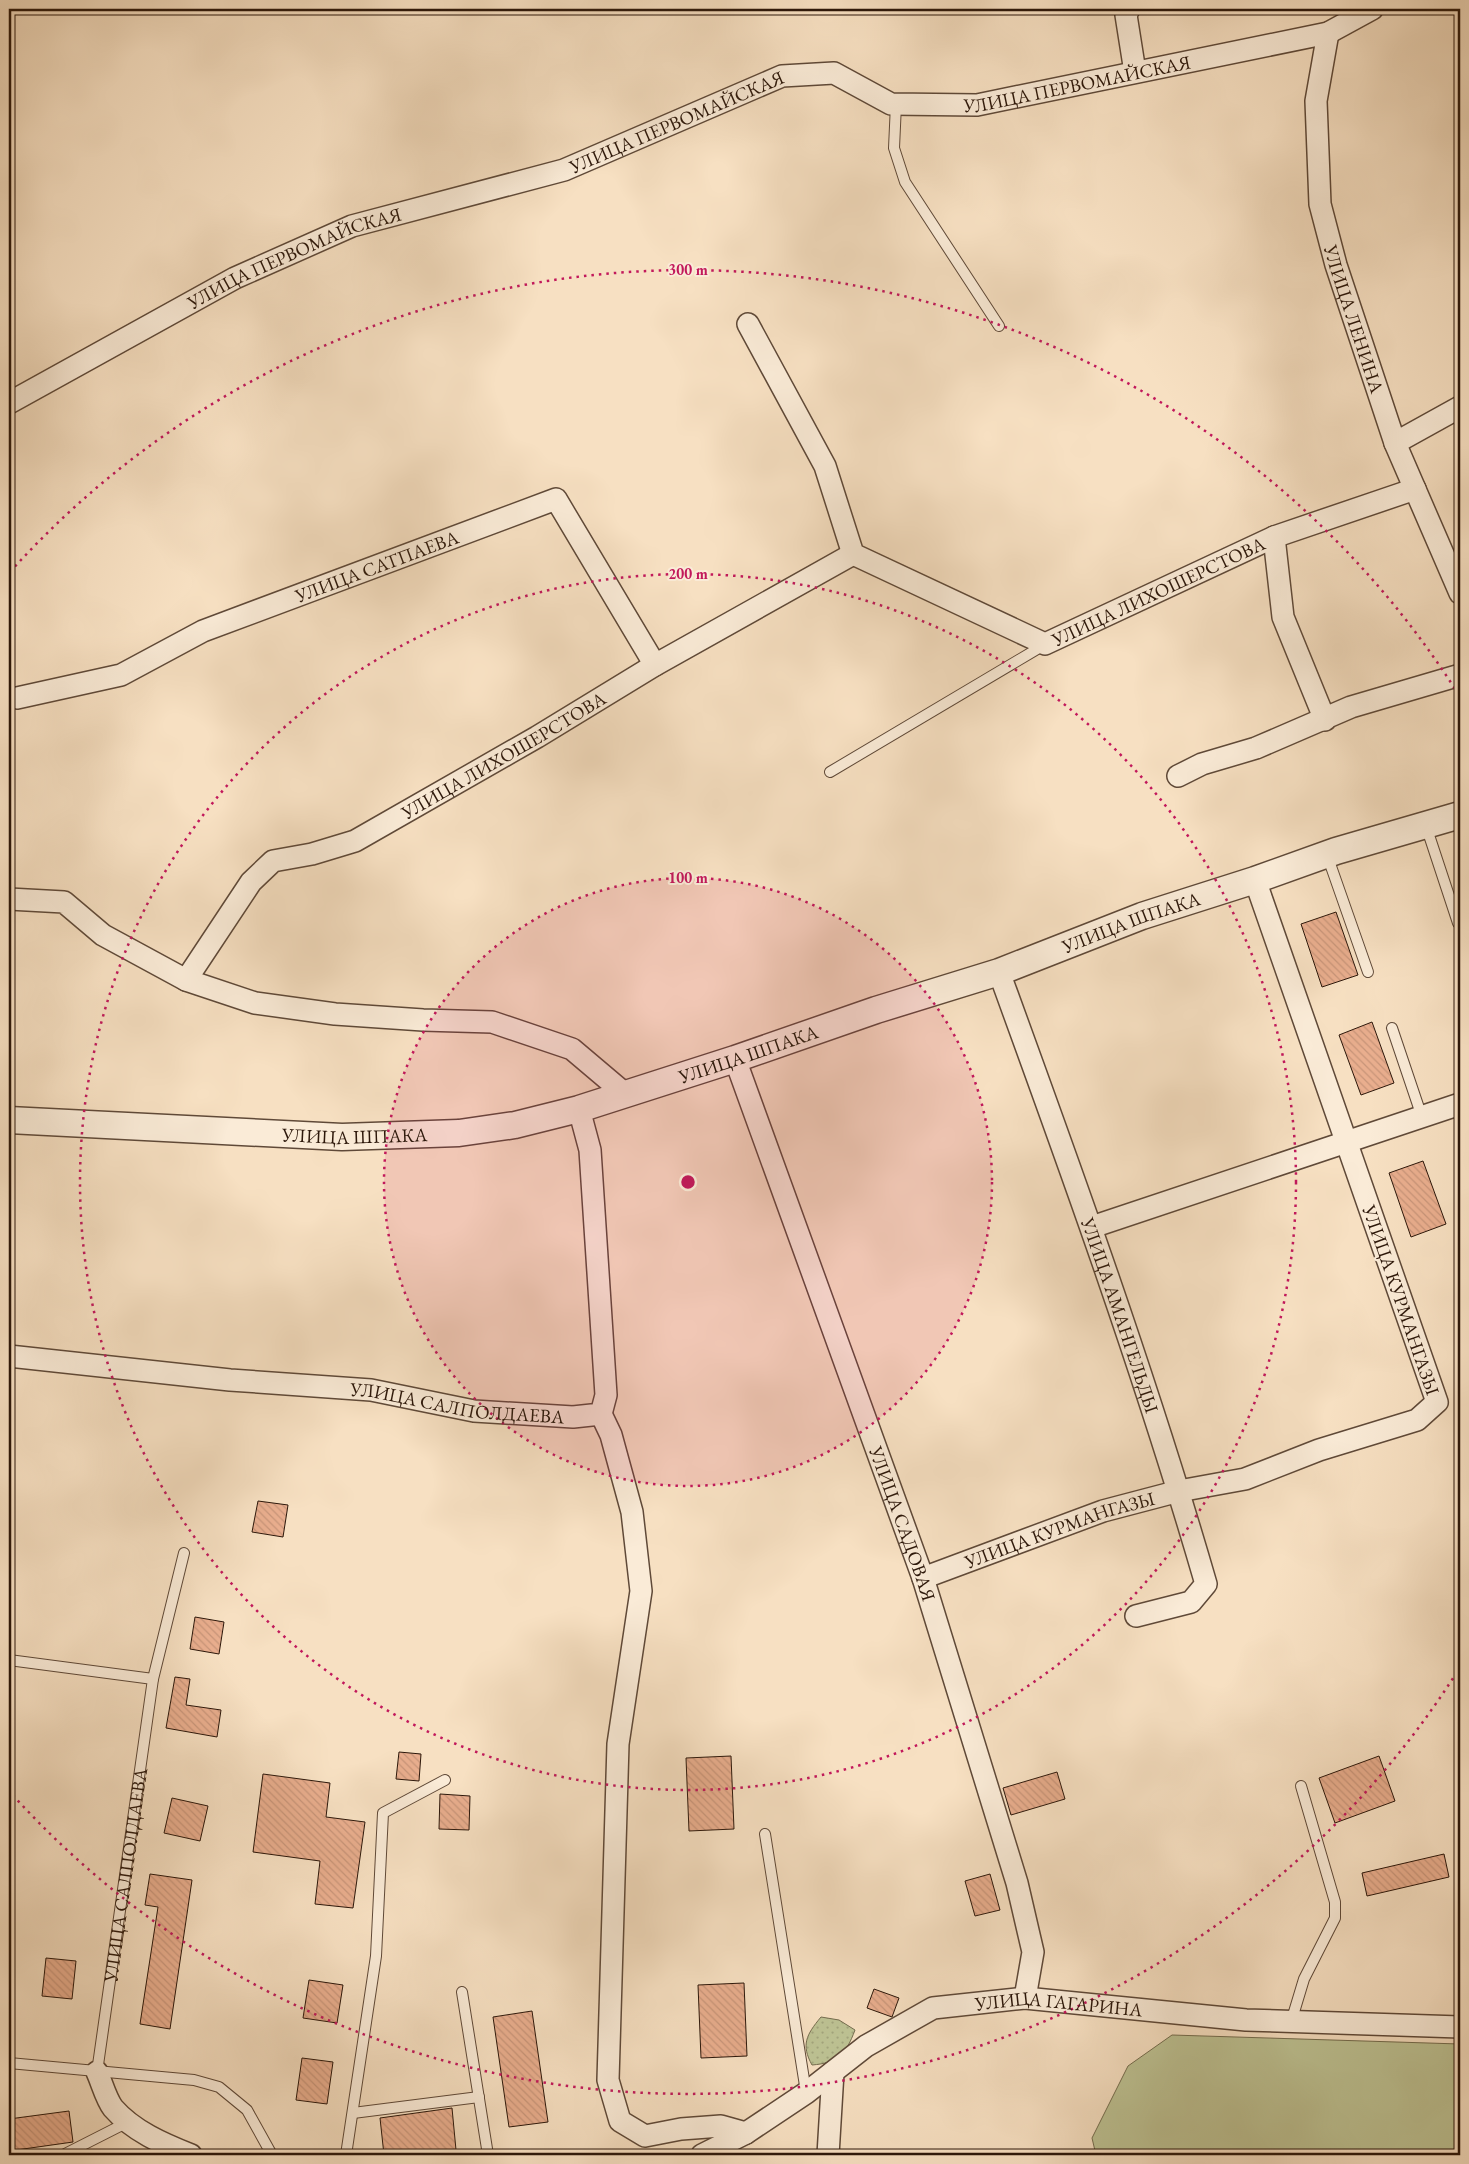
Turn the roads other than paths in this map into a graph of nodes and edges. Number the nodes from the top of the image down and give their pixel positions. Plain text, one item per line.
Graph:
1 (1129, 9) edge
2 (1372, 9) edge
3 (1328, 33) junction
4 (1135, 72) junction
5 (896, 104) junction
6 (748, 324) dead end
7 (999, 326) dead end
8 (9, 403) edge
9 (1460, 406) edge
10 (1395, 443) junction
11 (1415, 489) junction
12 (1274, 537) junction
13 (853, 554) junction
14 (1460, 593) edge
15 (1046, 644) junction
16 (655, 665) junction
17 (1460, 675) edge
18 (17, 698) dead end
19 (1325, 720) junction
20 (830, 772) dead end
21 (1178, 776) dead end
22 (1460, 816) edge
23 (1426, 826) junction
24 (1327, 854) junction
25 (1255, 880) junction
26 (9, 899) edge
27 (1458, 923) dead end
28 (999, 972) junction
29 (1368, 972) dead end
30 (186, 980) junction
31 (1392, 1028) dead end
32 (735, 1059) junction
33 (624, 1094) junction
34 (1460, 1104) edge
35 (579, 1109) junction
36 (1422, 1117) junction
37 (9, 1120) edge
38 (1348, 1143) junction
39 (1092, 1227) junction
40 (9, 1356) edge
41 (601, 1414) junction
42 (1179, 1491) junction
43 (184, 1553) dead end
44 (922, 1578) junction
45 (1136, 1616) dead end
46 (9, 1660) edge
47 (153, 1679) junction
48 (444, 1780) dead end
49 (1300, 1786) dead end
50 (765, 1834) dead end
51 (462, 1992) dead end
52 (1025, 1998) junction
53 (1291, 2022) junction
54 (1460, 2027) edge
55 (9, 2063) edge
56 (97, 2072) junction
57 (833, 2072) junction
58 (806, 2093) junction
59 (479, 2097) junction
60 (352, 2113) junction
61 (128, 2122) junction
62 (746, 2133) junction
63 (158, 2148) edge
64 (63, 2155) edge
65 (191, 2155) edge
66 (272, 2155) edge
67 (346, 2155) edge
68 (488, 2155) edge
69 (702, 2155) edge
70 (828, 2155) edge

1 - 4 street
2 - 3 street, УЛИЦА ПЕРВОМАЙСКАЯ
3 - 4 street, УЛИЦА ПЕРВОМАЙСКАЯ
3 - 10 street, УЛИЦА ЛЕНИНА
4 - 5 street, УЛИЦА ПЕРВОМАЙСКАЯ
5 - 7 lane
5 - 8 street, УЛИЦА ПЕРВОМАЙСКАЯ
6 - 13 street
9 - 10 street
10 - 11 street, УЛИЦА ЛЕНИНА
11 - 12 street, УЛИЦА ЛИХОШЕРСТОВА
11 - 14 street, УЛИЦА ЛЕНИНА
12 - 15 street, УЛИЦА ЛИХОШЕРСТОВА
12 - 19 street
13 - 15 street, УЛИЦА ЛИХОШЕРСТОВА
13 - 16 street, УЛИЦА ЛИХОШЕРСТОВА
15 - 20 lane
16 - 18 street, УЛИЦА САТПАЕВА
16 - 30 street, УЛИЦА ЛИХОШЕРСТОВА
17 - 19 street
19 - 21 street
22 - 23 street, УЛИЦА ШПАКА
23 - 24 street, УЛИЦА ШПАКА
23 - 27 lane
24 - 25 street, УЛИЦА ШПАКА
24 - 29 lane
25 - 28 street, УЛИЦА ШПАКА
25 - 38 street, УЛИЦА КУРМАНГАЗЫ
26 - 30 street
28 - 32 street, УЛИЦА ШПАКА
28 - 39 street, УЛИЦА АМАНГЕЛЬДЫ
30 - 33 street
31 - 36 lane
32 - 33 street, УЛИЦА ШПАКА
32 - 44 street, УЛИЦА САДОВАЯ
33 - 35 street, УЛИЦА ШПАКА
34 - 36 street
35 - 37 street, УЛИЦА ШПАКА
35 - 41 street
36 - 38 street
38 - 39 street
38 - 42 street, УЛИЦА КУРМАНГАЗЫ
39 - 42 street, УЛИЦА АМАНГЕЛЬДЫ
40 - 41 street, УЛИЦА САЛПОЛДАЕВА
41 - 62 street
42 - 44 street, УЛИЦА КУРМАНГАЗЫ
42 - 45 street, УЛИЦА АМАНГЕЛЬДЫ
43 - 47 lane, УЛИЦА САЛПОЛДАЕВА
44 - 52 street, УЛИЦА САДОВАЯ
46 - 47 lane
47 - 56 lane, УЛИЦА САЛПОЛДАЕВА
48 - 60 lane
49 - 53 lane
50 - 58 lane
51 - 59 lane
52 - 53 street, УЛИЦА ГАГАРИНА
52 - 57 street, УЛИЦА ГАГАРИНА
53 - 54 street, УЛИЦА ГАГАРИНА
55 - 56 lane
56 - 61 street
56 - 66 lane
57 - 58 street, УЛИЦА ГАГАРИНА
57 - 70 street
58 - 62 street, УЛИЦА ГАГАРИНА
59 - 60 lane
59 - 68 lane
60 - 67 lane
61 - 63 street
61 - 64 lane
62 - 69 street, УЛИЦА ГАГАРИНА
63 - 65 street

